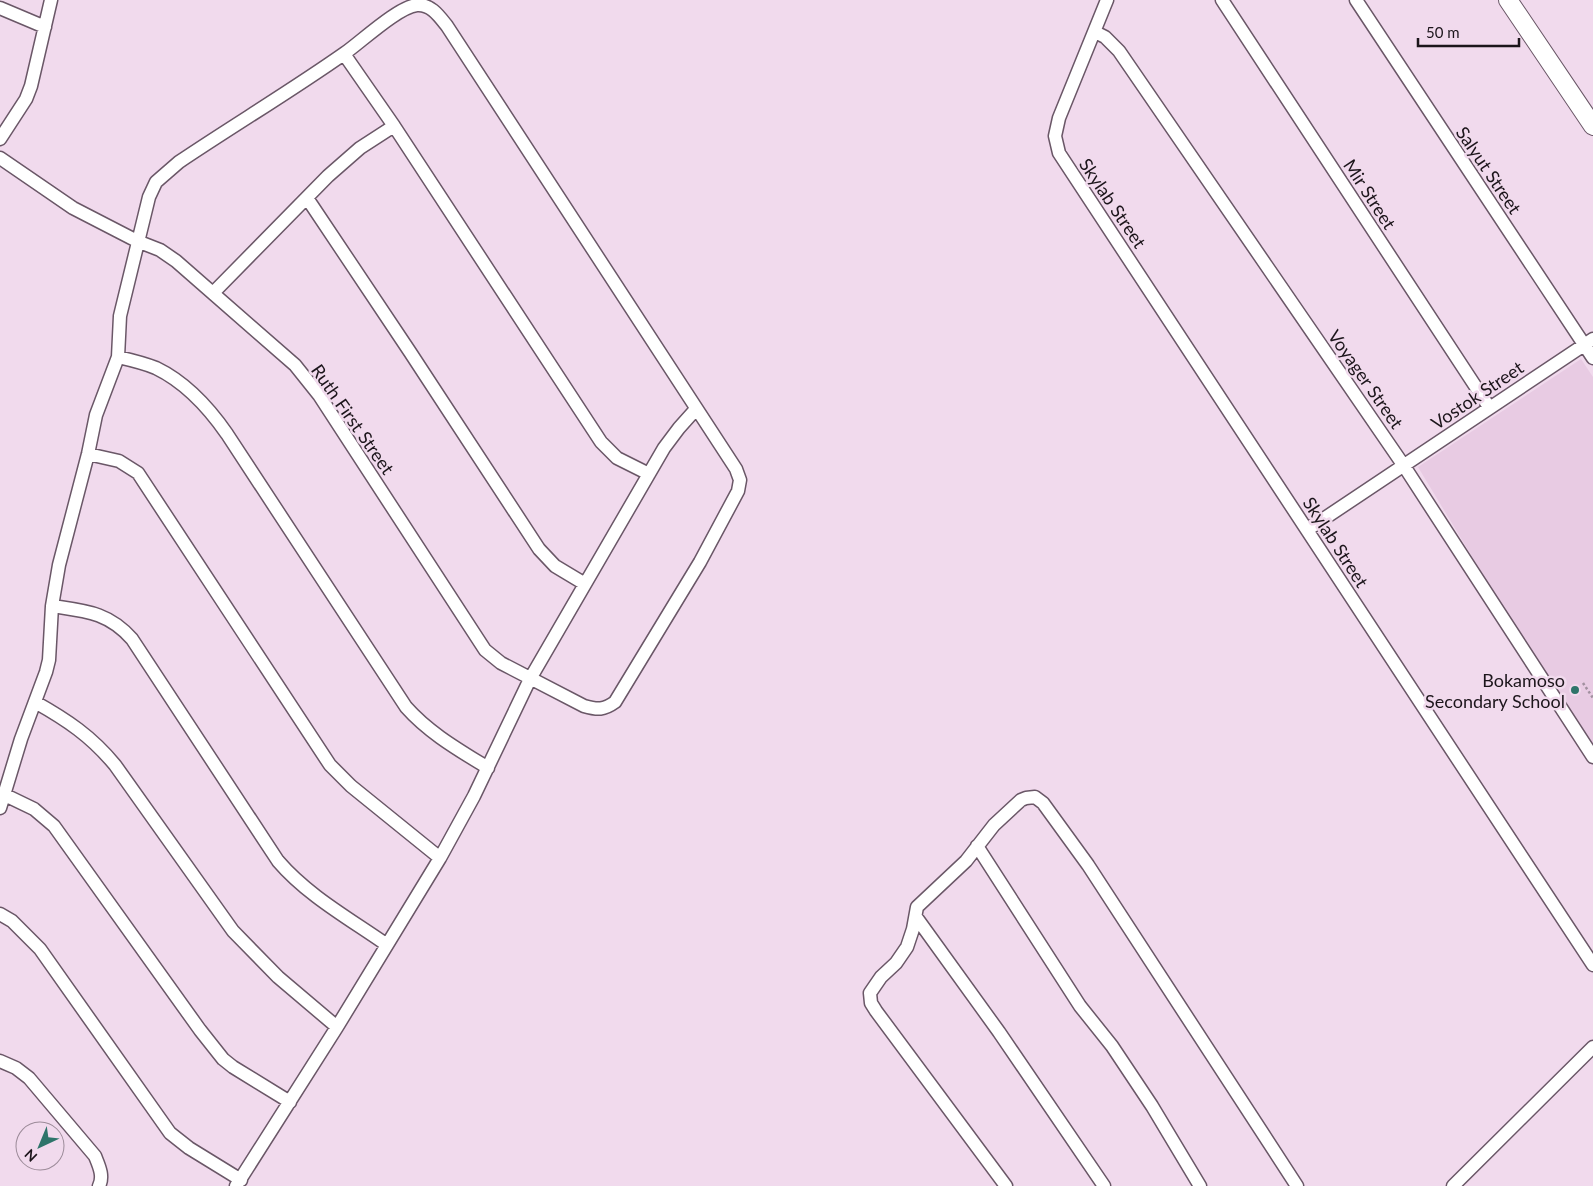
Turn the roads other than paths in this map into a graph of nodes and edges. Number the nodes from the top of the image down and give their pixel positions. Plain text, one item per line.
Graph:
1 (51, 0) edge
2 (1107, 0) edge
3 (1222, 0) edge
4 (1356, 0) edge
5 (1508, 0) edge
6 (0, 8) edge
7 (45, 28) junction
8 (1095, 32) junction
9 (344, 54) junction
10 (394, 126) junction
11 (1593, 126) edge
12 (0, 139) edge
13 (0, 158) edge
14 (307, 198) junction
15 (137, 241) junction
16 (213, 293) junction
17 (1589, 342) edge
18 (118, 357) junction
19 (1593, 358) edge
20 (1489, 407) junction
21 (696, 409) junction
22 (88, 454) junction
23 (1404, 466) junction
24 (649, 474) junction
25 (1307, 530) junction
26 (585, 584) junction
27 (52, 606) junction
28 (530, 679) junction
29 (35, 702) junction
30 (1593, 757) edge
31 (488, 768) junction
32 (4, 794) junction
33 (0, 808) edge
34 (978, 846) junction
35 (440, 858) junction
36 (0, 914) edge
37 (916, 917) junction
38 (387, 945) junction
39 (1593, 965) edge
40 (337, 1027) junction
41 (1593, 1047) edge
42 (0, 1061) edge
43 (290, 1102) junction
44 (238, 1183) edge
45 (99, 1186) edge
46 (1006, 1186) edge
47 (1104, 1186) edge
48 (1200, 1186) edge
49 (1297, 1186) edge
50 (1453, 1186) edge

1 - 7 street
2 - 8 street
3 - 20 street, Mir Street
4 - 17 street, Salyut Street
5 - 11 street
6 - 7 street
7 - 12 street
8 - 23 street, Voyager Street
8 - 25 street, Skylab Street
9 - 10 street
9 - 15 street
9 - 21 street
10 - 14 street
10 - 24 street
13 - 15 street, Ruth First Street
14 - 16 street
14 - 26 street
15 - 16 street, Ruth First Street
15 - 18 street
16 - 28 street, Ruth First Street
17 - 19 street, Salyut Street
17 - 20 street, Vostok Street
18 - 22 street
18 - 31 street
20 - 23 street, Vostok Street
21 - 24 street
21 - 28 street, Ruth First Street
22 - 27 street
22 - 35 street
23 - 25 street, Vostok Street
23 - 30 street, Voyager Street
24 - 26 street
25 - 39 street, Skylab Street
26 - 28 street
27 - 29 street
27 - 38 street
28 - 31 street
29 - 32 street
29 - 40 street
31 - 35 street
32 - 33 street
32 - 43 street
34 - 37 street
34 - 48 street
34 - 49 street
35 - 38 street
36 - 44 street
37 - 46 street
37 - 47 street
38 - 40 street
40 - 43 street
41 - 50 street
42 - 45 street
43 - 44 street

